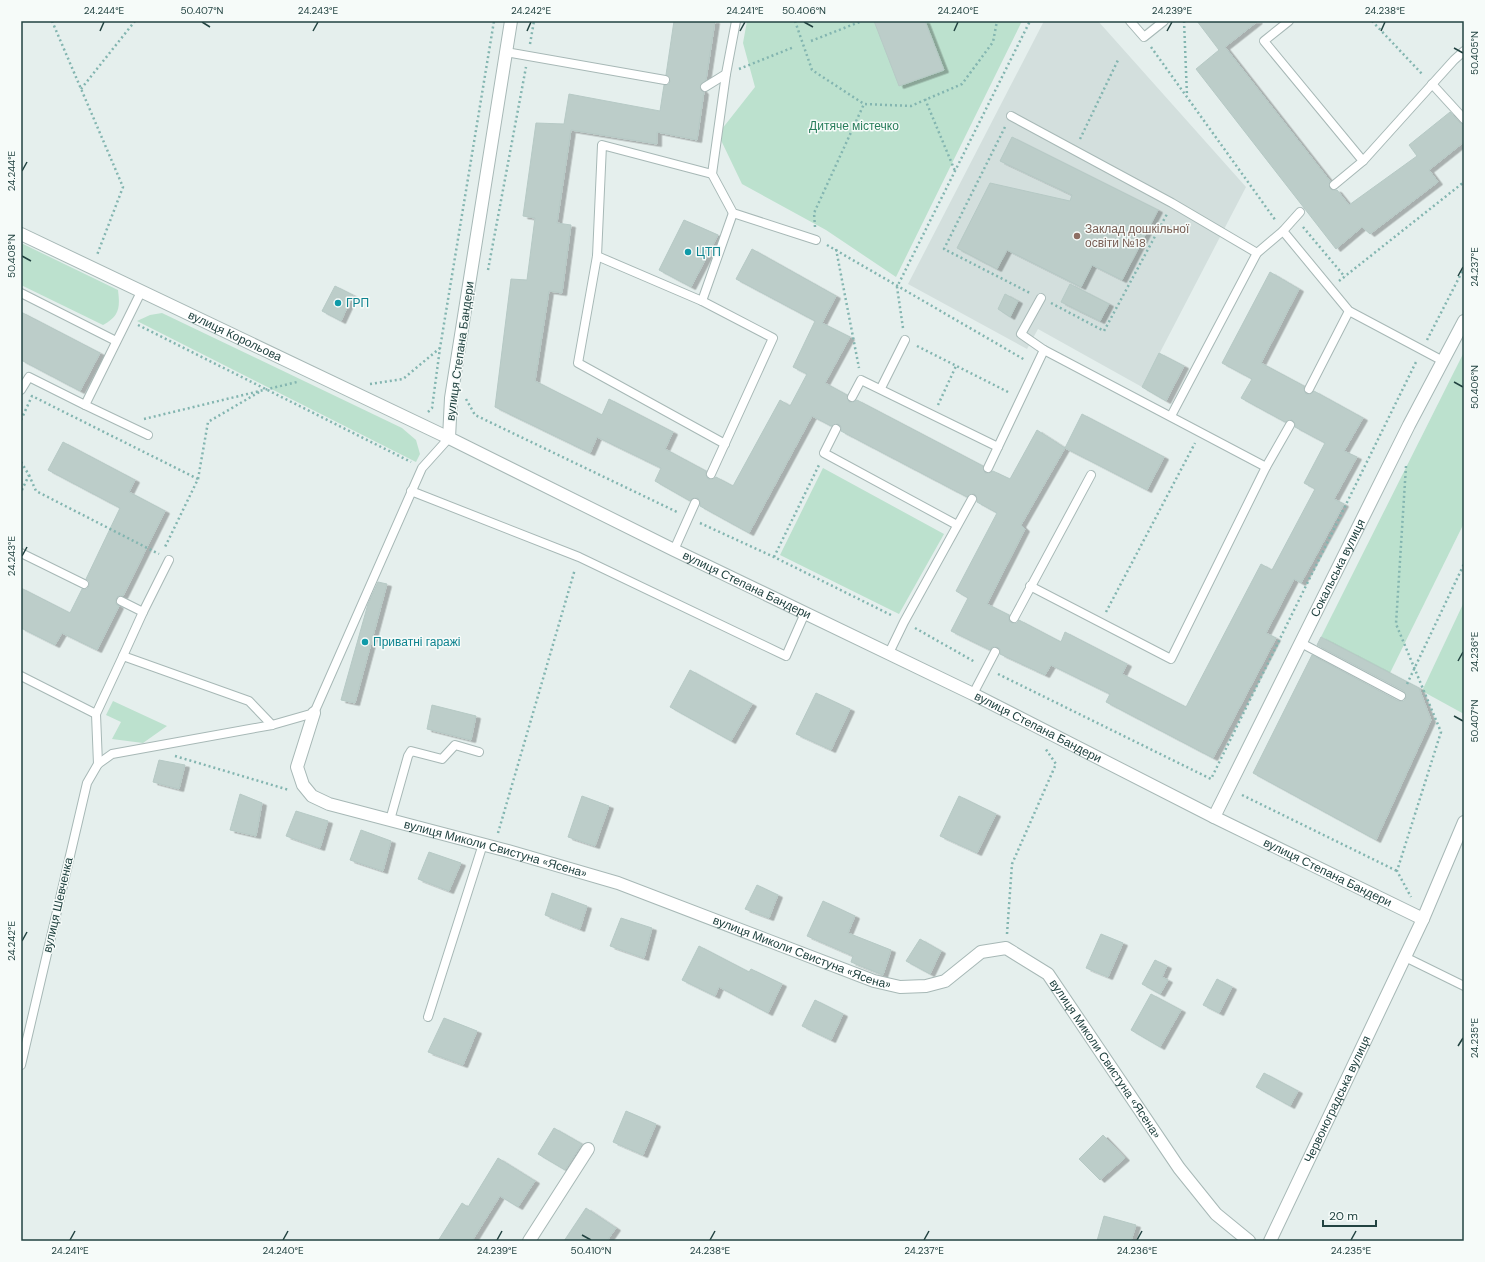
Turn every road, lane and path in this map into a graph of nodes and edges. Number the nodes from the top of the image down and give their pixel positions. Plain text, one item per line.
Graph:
1 (52, 21) edge
2 (135, 21) edge
3 (494, 21) edge
4 (511, 21) edge
5 (534, 21) edge
6 (736, 21) edge
7 (795, 21) edge
8 (862, 21) edge
9 (997, 21) edge
10 (1030, 21) edge
11 (1130, 21) edge
12 (1164, 21) edge
13 (1184, 21) edge
14 (1289, 21) edge
15 (1372, 21) edge
16 (1144, 37) junction
17 (812, 41) dead end
18 (794, 47) dead end
19 (1464, 51) edge
20 (506, 52) junction
21 (528, 56) junction
22 (1119, 58) dead end
23 (726, 74) junction
24 (665, 80) dead end
25 (1432, 84) junction
26 (705, 87) dead end
27 (81, 89) junction
28 (1187, 98) junction
29 (926, 100) junction
30 (864, 104) junction
31 (1011, 116) joint
32 (1464, 119) edge
33 (1075, 150) junction
34 (1363, 161) junction
35 (955, 171) junction
36 (712, 174) junction
37 (1464, 182) edge
38 (1334, 185) dead end
39 (1172, 203) junction
40 (733, 213) junction
41 (1297, 215) joint
42 (1283, 231) junction
43 (21, 234) edge
44 (816, 240) junction
45 (836, 249) junction
46 (1258, 253) junction
47 (597, 256) junction
48 (1464, 268) edge
49 (92, 269) junction
50 (488, 273) dead end
51 (1345, 277) junction
52 (896, 286) junction
53 (1330, 288) junction
54 (141, 292) junction
55 (21, 293) edge
56 (1041, 298) junction
57 (702, 301) junction
58 (1349, 311) junction
59 (127, 320) junction
60 (1464, 321) edge
61 (905, 340) junction
62 (116, 341) junction
63 (440, 348) junction
64 (1044, 350) junction
65 (1422, 350) junction
66 (1443, 361) junction
67 (956, 366) junction
68 (1036, 366) junction
69 (320, 377) junction
70 (861, 380) junction
71 (368, 384) dead end
72 (881, 388) junction
73 (265, 389) junction
74 (1309, 389) dead end
75 (21, 390) edge
76 (464, 396) dead end
77 (852, 397) dead end
78 (1021, 398) junction
79 (85, 404) junction
80 (426, 414) dead end
81 (933, 414) junction
82 (1171, 416) junction
83 (21, 420) edge
84 (125, 424) junction
85 (1290, 425) dead end
86 (836, 429) dead end
87 (1200, 432) junction
88 (148, 435) dead end
89 (449, 438) junction
90 (725, 444) junction
91 (998, 447) junction
92 (824, 453) junction
93 (21, 462) edge
94 (1406, 465) dead end
95 (1266, 467) junction
96 (422, 468) junction
97 (988, 468) dead end
98 (711, 474) dead end
99 (29, 475) junction
100 (1091, 475) dead end
101 (198, 479) junction
102 (21, 492) edge
103 (411, 492) junction
104 (972, 499) dead end
105 (695, 503) dead end
106 (688, 517) junction
107 (957, 525) junction
108 (674, 550) junction
109 (21, 553) edge
110 (161, 555) junction
111 (579, 557) junction
112 (774, 557) junction
113 (169, 560) joint
114 (1464, 564) edge
115 (84, 584) dead end
116 (1030, 586) junction
117 (121, 601) dead end
118 (143, 612) junction
119 (805, 613) junction
120 (1014, 618) dead end
121 (904, 622) junction
122 (1101, 623) junction
123 (1301, 642) junction
124 (995, 652) dead end
125 (889, 653) junction
126 (123, 656) junction
127 (985, 668) junction
128 (1414, 668) junction
129 (21, 676) edge
130 (973, 694) junction
131 (1401, 696) joint
132 (314, 713) junction
133 (96, 714) junction
134 (272, 725) junction
135 (1044, 746) dead end
136 (479, 752) dead end
137 (173, 756) dead end
138 (98, 764) junction
139 (1211, 780) junction
140 (1228, 788) junction
141 (312, 796) junction
142 (1214, 816) junction
143 (390, 820) junction
144 (1464, 822) edge
145 (489, 846) junction
146 (1397, 872) junction
147 (1423, 919) junction
148 (1006, 948) junction
149 (1404, 957) junction
150 (1464, 986) edge
151 (428, 1017) dead end
152 (21, 1065) edge
153 (588, 1149) dead end
154 (529, 1241) edge
155 (1249, 1241) edge
156 (1270, 1241) edge

1 - 27 path
2 - 27 path
3 - 63 path
4 - 20 street, вулиця Степана Бандери
5 - 21 path
6 - 23 lane
7 - 30 path
8 - 17 path
9 - 29 path
10 - 35 path
11 - 16 lane
12 - 16 lane
13 - 28 path
14 - 34 lane
15 - 25 path
16 - 28 path
18 - 23 path
19 - 25 lane
20 - 21 lane
20 - 89 street, вулиця Степана Бандери
21 - 24 lane
21 - 50 path
22 - 33 path
23 - 26 lane
23 - 36 lane
25 - 32 lane
25 - 34 lane
27 - 49 path
28 - 42 path
29 - 30 path
29 - 35 path
30 - 44 path
31 - 33 lane
31 - 56 path
33 - 39 lane
34 - 38 lane
35 - 52 path
36 - 40 lane
36 - 47 lane
37 - 51 path
39 - 46 lane
39 - 56 path
40 - 44 lane
40 - 57 lane
41 - 42 lane
41 - 51 path
42 - 46 lane
42 - 53 lane
43 - 49 street, вулиця Корольова
44 - 45 path
45 - 52 path
45 - 70 path
46 - 82 lane
47 - 57 lane
47 - 90 lane
48 - 65 path
49 - 54 street, вулиця Корольова
51 - 53 path
52 - 61 path
52 - 68 path
53 - 58 lane
54 - 59 lane
54 - 69 street, вулиця Корольова
55 - 62 lane
56 - 64 lane
57 - 90 lane
58 - 65 lane
58 - 74 lane
59 - 62 lane
59 - 73 path
60 - 66 street, Сокальська вулиця
61 - 67 path
61 - 72 lane
62 - 79 lane
63 - 71 path
63 - 80 path
64 - 68 lane
64 - 82 lane
65 - 66 lane
65 - 139 path
66 - 123 street, Сокальська вулиця
67 - 78 path
67 - 81 path
68 - 78 lane
69 - 73 path
69 - 89 street, вулиця Корольова
70 - 72 lane
70 - 77 lane
72 - 81 lane
73 - 84 path
73 - 96 path
73 - 101 path
75 - 79 lane
76 - 106 path
78 - 91 lane
79 - 84 lane
81 - 91 lane
82 - 87 lane
83 - 101 path
84 - 88 lane
85 - 95 lane
86 - 92 lane
87 - 95 lane
87 - 122 path
89 - 96 lane
89 - 108 street, вулиця Степана Бандери
90 - 98 lane
91 - 97 lane
92 - 107 lane
92 - 112 path
93 - 99 path
94 - 128 path
95 - 122 lane
96 - 103 lane
99 - 102 path
99 - 110 path
100 - 116 lane
101 - 110 path
103 - 111 lane
103 - 132 lane
104 - 107 lane
105 - 106 lane
106 - 108 lane
106 - 112 path
107 - 121 lane
108 - 119 street, вулиця Степана Бандери
109 - 115 lane
110 - 113 path
111 - 119 lane
111 - 145 path
112 - 121 path
113 - 118 lane
114 - 128 path
116 - 120 lane
116 - 122 lane
117 - 118 lane
118 - 126 lane
119 - 125 street, вулиця Степана Бандери
121 - 125 lane
121 - 127 path
123 - 131 lane
123 - 140 street, Сокальська вулиця
124 - 127 lane
125 - 130 street, вулиця Степана Бандери
126 - 133 lane
126 - 134 lane
127 - 130 lane
127 - 139 path
128 - 131 path
128 - 146 path
129 - 133 lane
130 - 142 street, вулиця Степана Бандери
132 - 134 lane
132 - 141 street
133 - 138 lane
134 - 138 lane, вулиця Шевченка
135 - 148 path
136 - 143 lane
137 - 141 path
138 - 152 lane, вулиця Шевченка
139 - 140 path
140 - 142 street, Сокальська вулиця
140 - 146 path
141 - 143 street, вулиця Миколи Свистуна «Ясена»
142 - 147 street, вулиця Степана Бандери
143 - 145 street, вулиця Миколи Свистуна «Ясена»
144 - 147 street, Червоноградська вулиця
145 - 148 street, вулиця Миколи Свистуна «Ясена»
145 - 151 lane
146 - 147 path
147 - 149 street, Червоноградська вулиця
148 - 155 street, вулиця Миколи Свистуна «Ясена»
149 - 150 lane
149 - 156 street, Червоноградська вулиця
153 - 154 street

